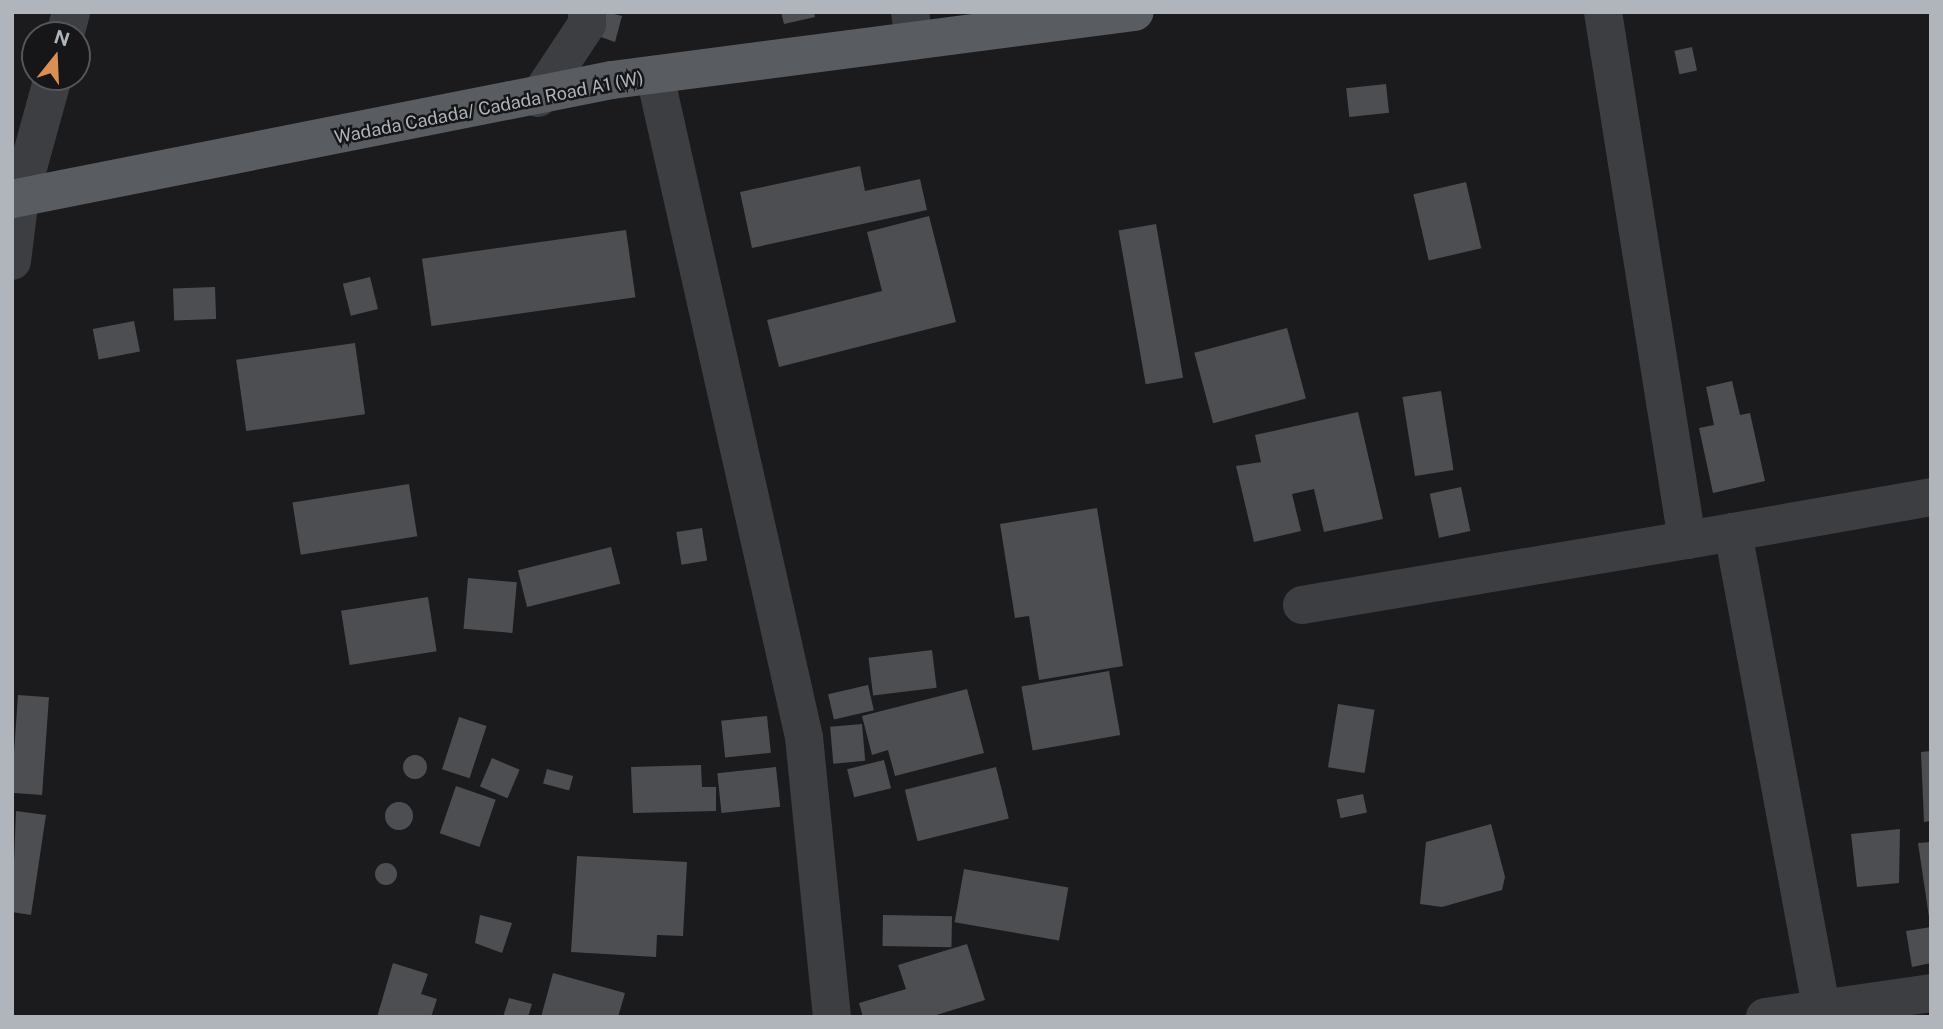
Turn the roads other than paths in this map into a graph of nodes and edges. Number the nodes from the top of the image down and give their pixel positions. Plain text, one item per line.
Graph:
1 (587, 12) edge
2 (1135, 12) edge
3 (1603, 12) edge
4 (912, 27) edge
5 (654, 76) junction
6 (49, 91) edge
7 (538, 98) junction
8 (16, 198) edge
9 (12, 261) edge
10 (1931, 497) edge
11 (1733, 533) junction
12 (1687, 540) junction
13 (1302, 605) dead end
14 (1931, 993) edge
15 (1823, 1015) edge
16 (832, 1017) edge
17 (1765, 1017) edge

1 - 7 street
2 - 4 main road, Wadada Cadada/ Cadada Road A1 (W)
3 - 12 street
4 - 5 main road, Wadada Cadada/ Cadada Road A1 (W)
5 - 7 main road, Wadada Cadada/ Cadada Road A1 (W)
5 - 16 street
6 - 8 street
7 - 8 main road, Wadada Cadada/ Cadada Road A1 (W)
8 - 9 street
10 - 11 street
11 - 12 street
11 - 15 street
12 - 13 street
14 - 15 street
15 - 17 street

